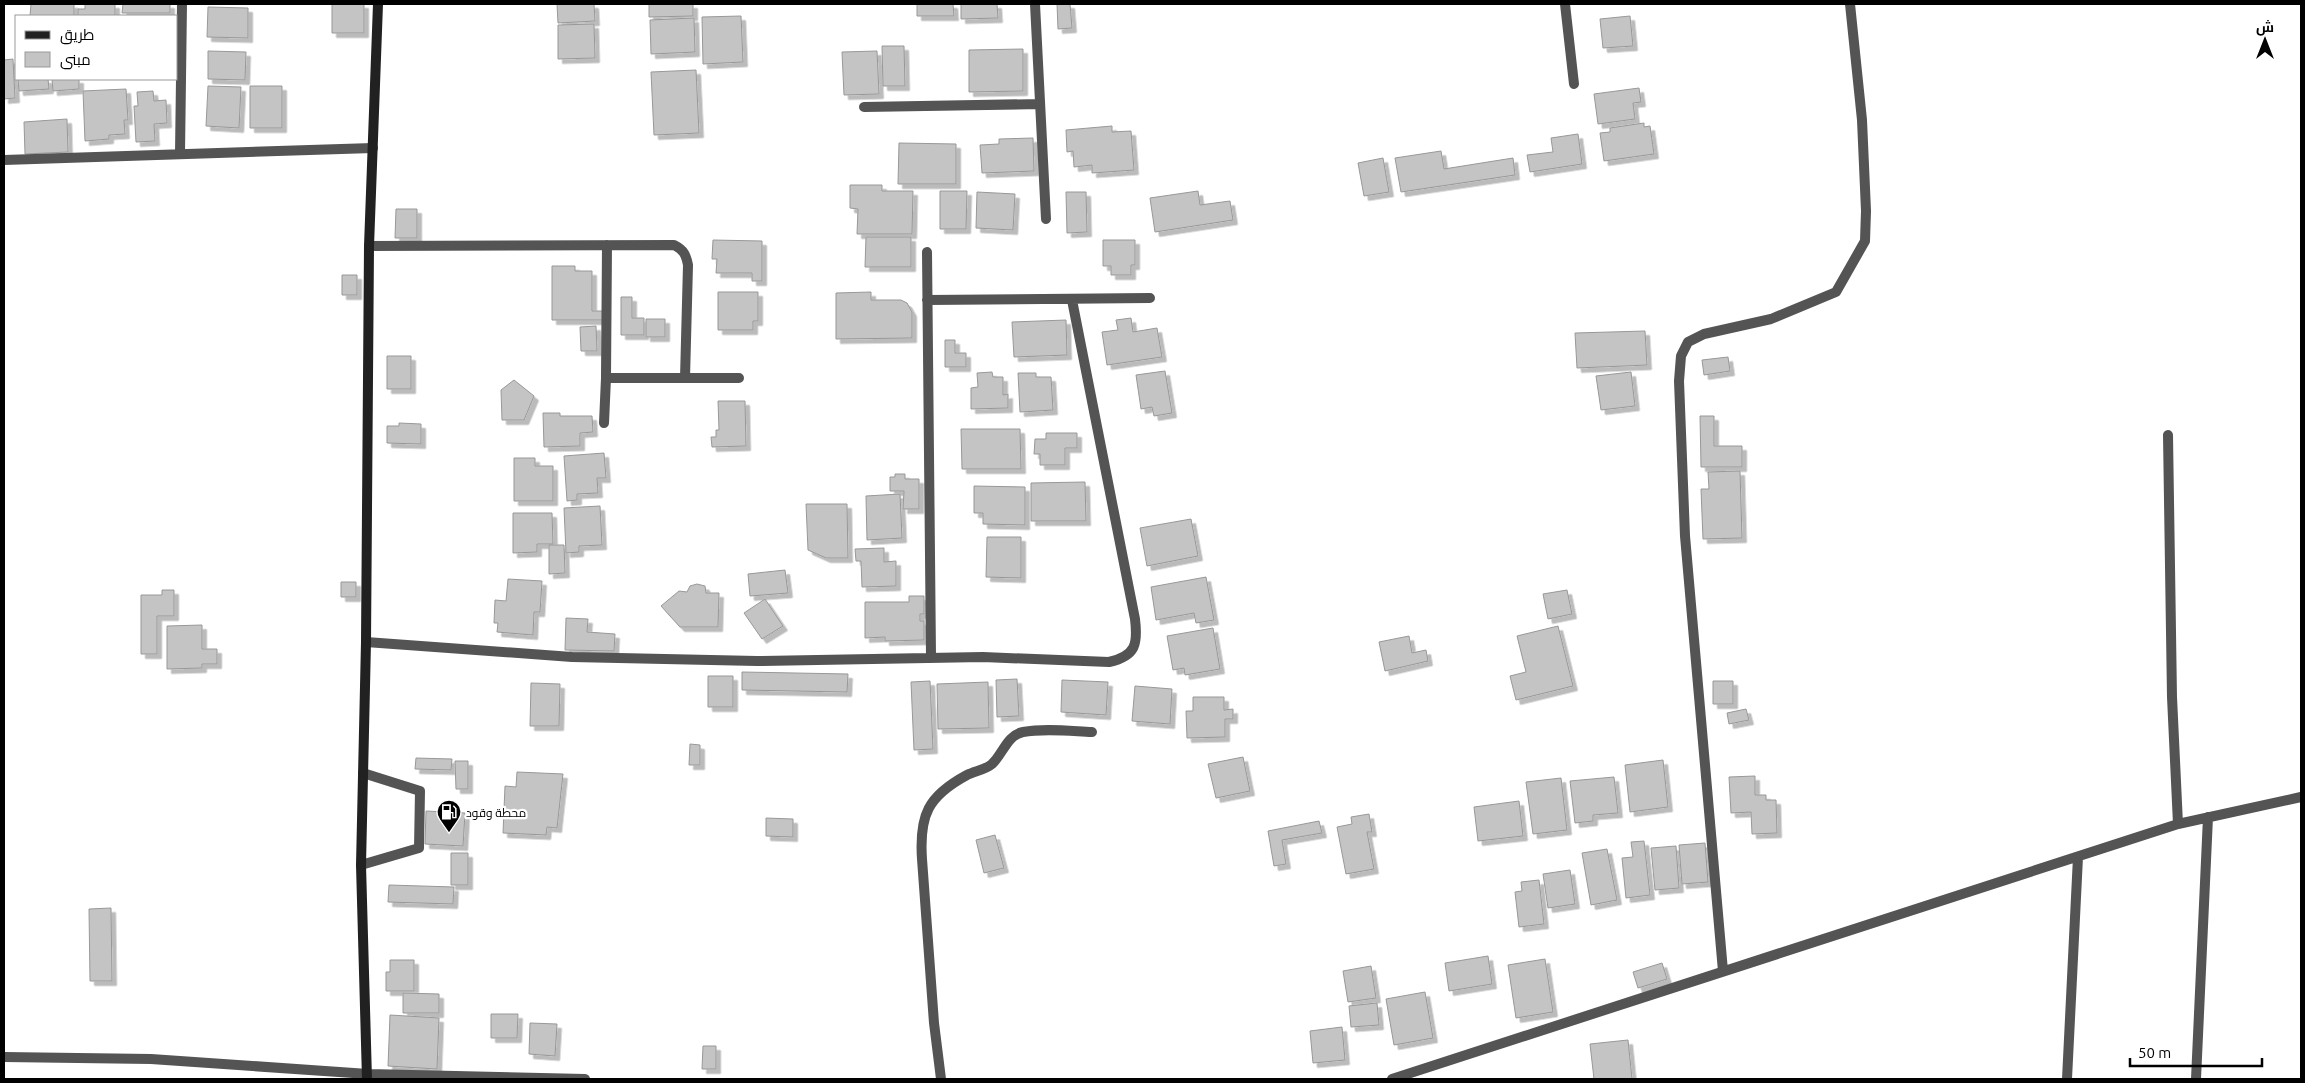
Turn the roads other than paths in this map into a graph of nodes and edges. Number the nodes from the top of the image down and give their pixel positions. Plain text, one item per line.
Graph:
1 (182, 4) edge
2 (378, 4) edge
3 (1035, 4) edge
4 (1565, 4) edge
5 (1850, 4) edge
6 (1574, 84) dead end
7 (1040, 104) junction
8 (864, 107) dead end
9 (373, 148) junction
10 (180, 153) junction
11 (4, 160) edge
12 (1046, 219) dead end
13 (607, 245) junction
14 (369, 246) junction
15 (927, 252) dead end
16 (1150, 298) dead end
17 (927, 300) junction
18 (1072, 300) junction
19 (606, 378) junction
20 (685, 378) junction
21 (738, 378) dead end
22 (604, 422) dead end
23 (2168, 436) dead end
24 (366, 642) junction
25 (932, 657) junction
26 (1092, 732) dead end
27 (363, 773) junction
28 (2301, 797) edge
29 (2208, 818) junction
30 (2178, 824) junction
31 (2078, 857) junction
32 (361, 865) junction
33 (1723, 971) junction
34 (4, 1057) edge
35 (368, 1076) edge
36 (585, 1079) edge
37 (941, 1079) edge
38 (1392, 1079) edge
39 (2067, 1079) edge
40 (2196, 1079) edge

1 - 10 street
2 - 9 main road
3 - 7 street
4 - 6 street
5 - 33 street
7 - 8 street
7 - 12 street
9 - 10 street
9 - 14 main road
10 - 11 street
13 - 14 street
13 - 19 street
13 - 20 street
14 - 24 main road
15 - 17 street
16 - 18 street
17 - 18 street
17 - 25 street
18 - 25 street
19 - 20 street
19 - 22 street
20 - 21 street
23 - 30 street
24 - 25 street
24 - 27 main road
26 - 37 street
27 - 32 main road
27 - 32 street
28 - 29 street
29 - 30 street
29 - 40 street
30 - 31 street
31 - 33 street
31 - 39 street
32 - 35 main road
33 - 38 street
34 - 35 street
35 - 36 street

